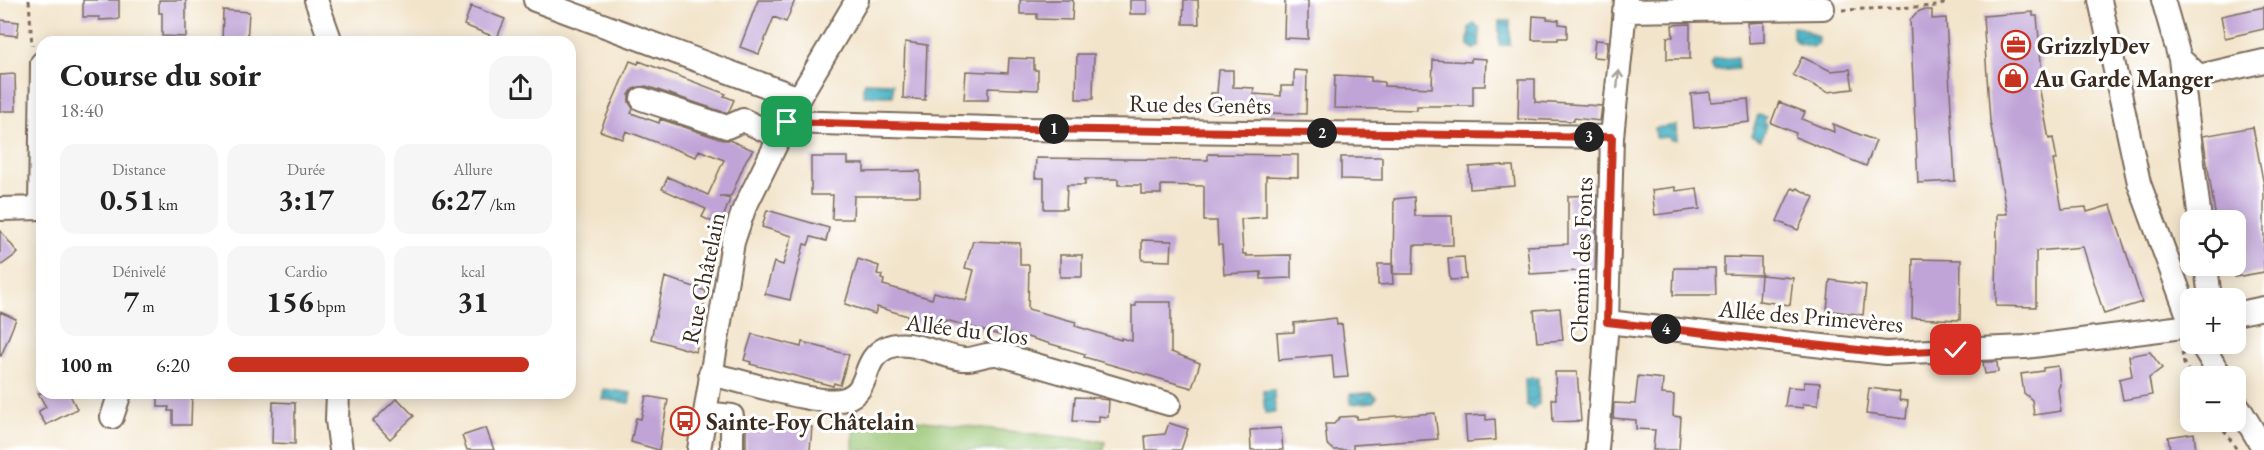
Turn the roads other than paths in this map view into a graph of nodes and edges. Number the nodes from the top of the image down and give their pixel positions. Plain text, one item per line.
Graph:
1 (316, 0) edge
2 (536, 0) edge
3 (858, 0) edge
4 (2100, 0) edge
5 (2163, 0) edge
6 (1625, 5) edge
7 (1823, 8) road end
8 (329, 36) edge
9 (2180, 59) junction
10 (2264, 61) edge
11 (799, 98) junction
12 (642, 99) dead end
13 (783, 129) junction
14 (1612, 137) junction
15 (36, 208) edge
16 (0, 209) edge
17 (2199, 210) edge
18 (2180, 294) edge
19 (2264, 308) edge
20 (2246, 312) edge
21 (1607, 322) junction
22 (2180, 327) edge
23 (710, 374) junction
24 (118, 399) edge
25 (338, 399) edge
26 (1169, 404) dead end
27 (705, 413) junction
28 (2255, 415) edge
29 (112, 417) dead end
30 (2264, 448) edge
31 (341, 450) edge
32 (699, 450) edge
33 (732, 450) edge
34 (1597, 450) edge

1 - 8 street
2 - 11 street
3 - 11 street, Rue Châtelain
4 - 18 street
5 - 9 street
6 - 7 street
14 -> 6 street, Chemin des Fonts
9 - 10 street
9 - 17 street
11 - 13 street, Rue Châtelain
12 - 13 street
13 - 14 street, Rue des Genêts
13 - 23 street, Rue Châtelain
14 - 21 street, Chemin des Fonts
15 - 16 street
19 - 20 street
21 - 22 street, Allée des Primevères
21 - 34 street, Chemin des Fonts
23 - 26 street, Allée du Clos
23 - 27 street, Rue Châtelain
24 - 29 street
25 - 31 street
27 - 32 street, Rue Châtelain
27 - 33 street
28 - 30 street

